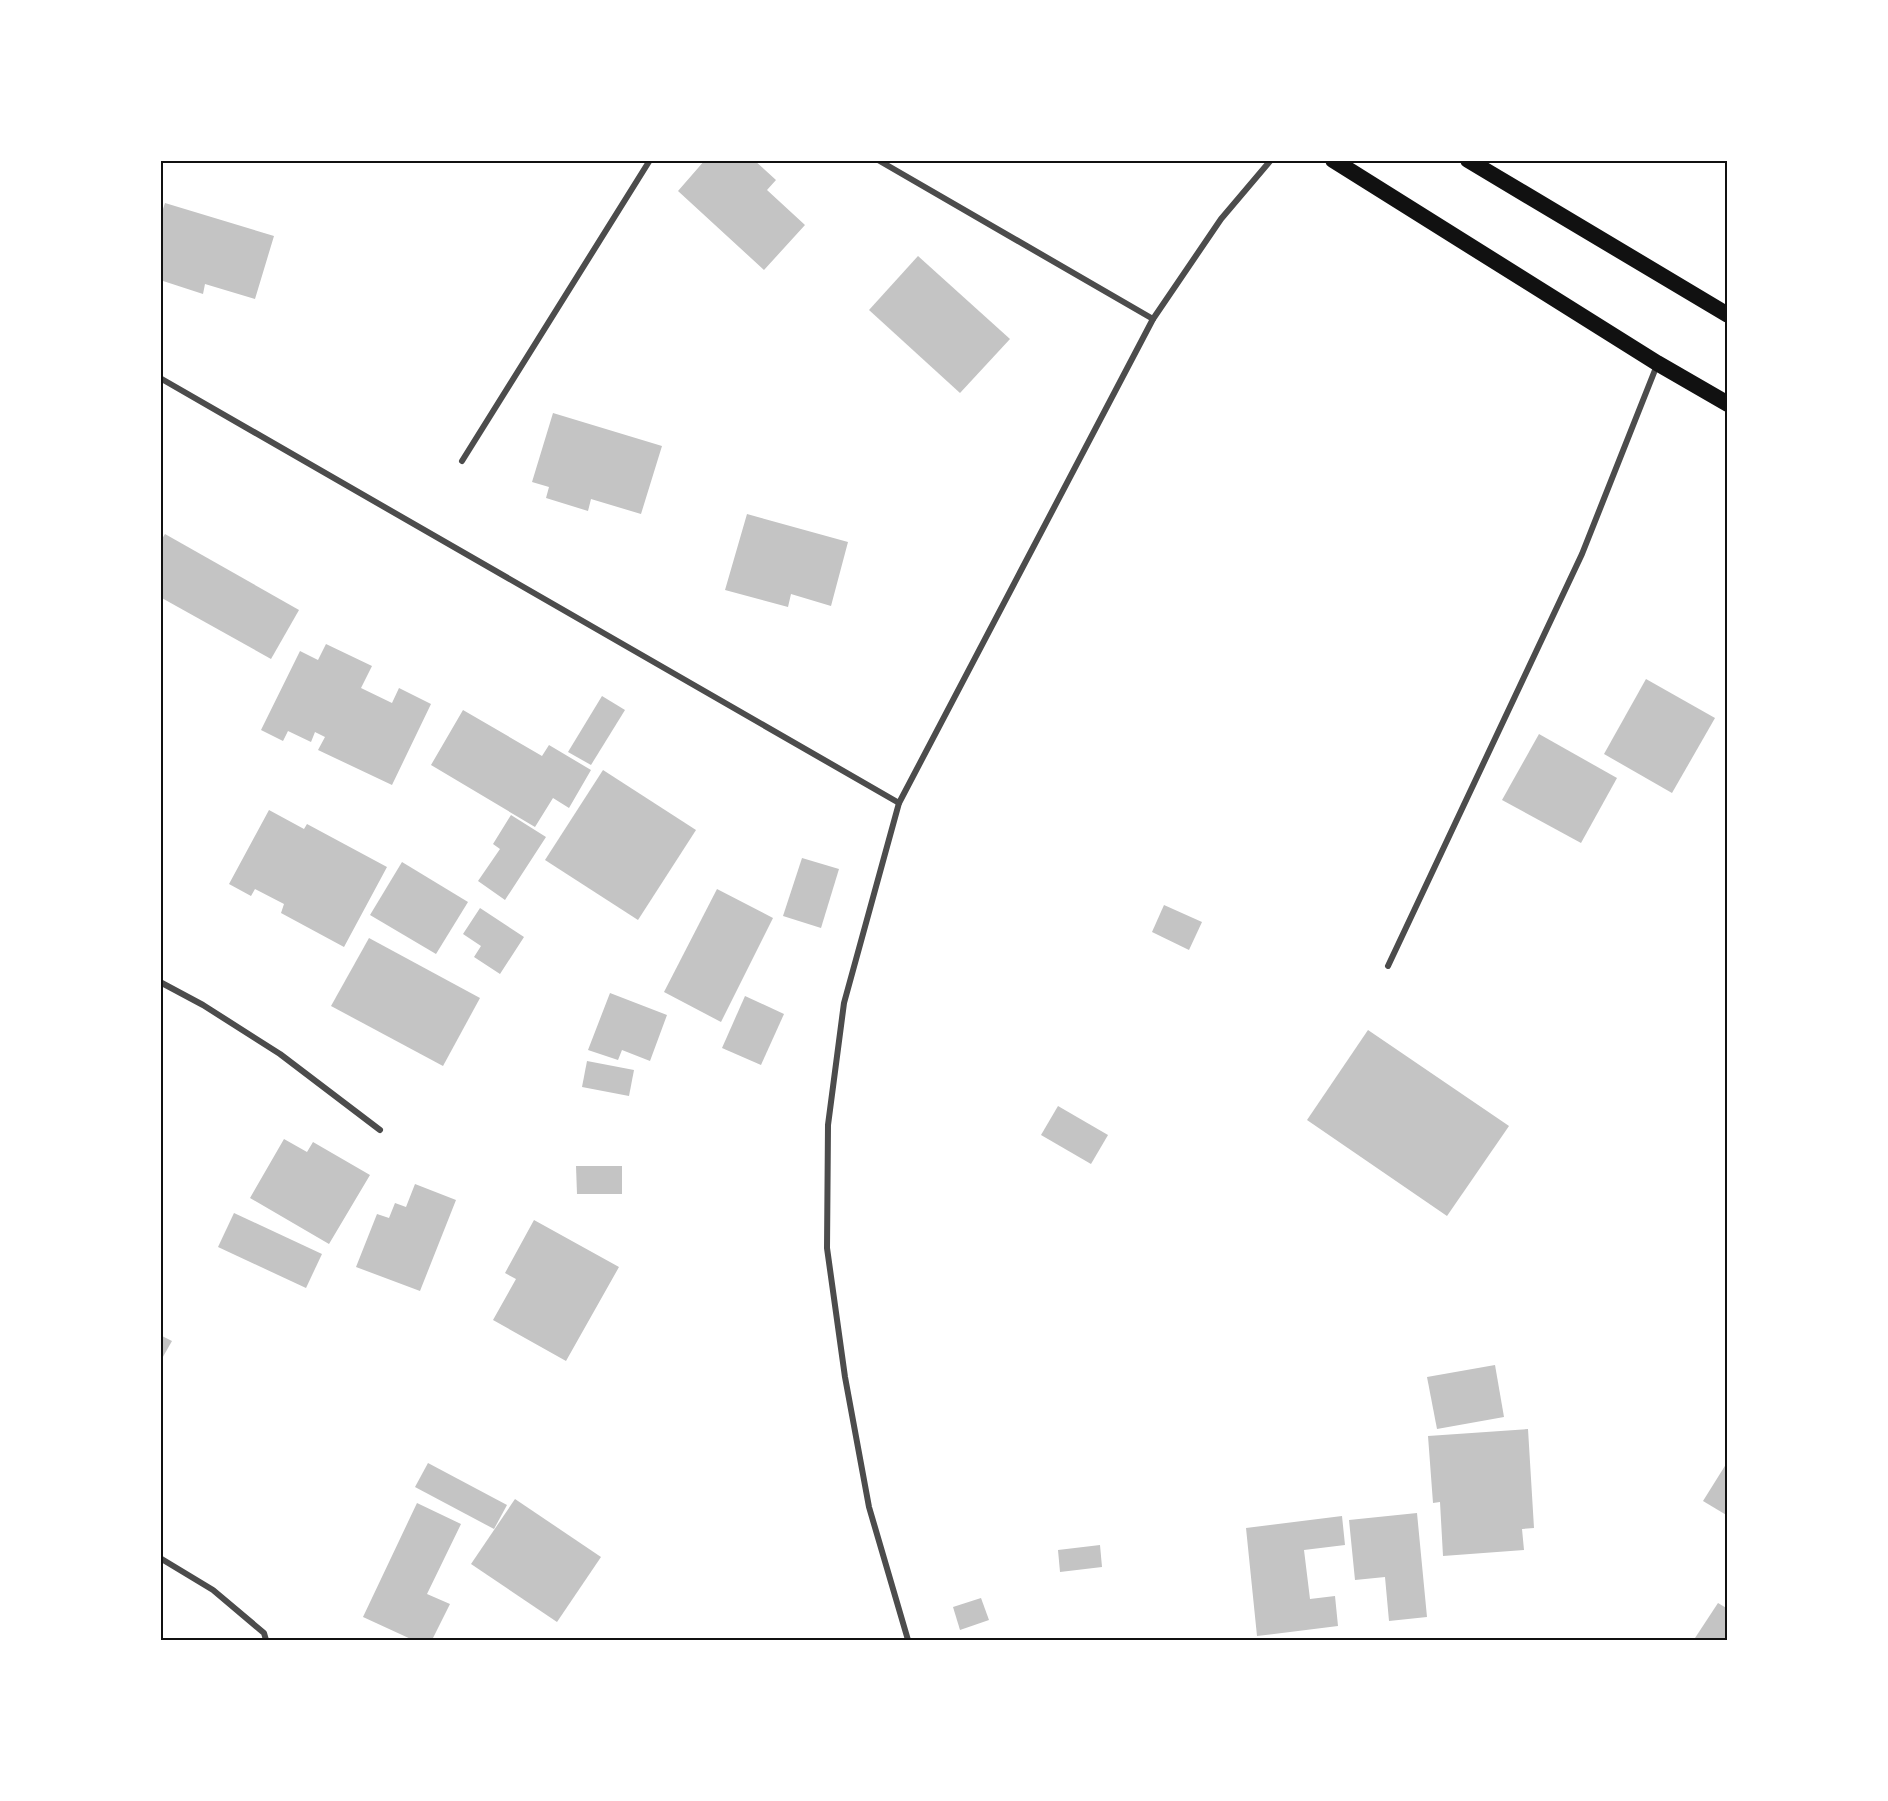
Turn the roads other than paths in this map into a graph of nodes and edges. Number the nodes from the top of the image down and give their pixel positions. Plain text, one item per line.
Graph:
1 (650, 160) edge
2 (878, 160) edge
3 (1271, 160) edge
4 (1333, 160) edge
5 (1468, 160) edge
6 (1728, 315) edge
7 (1153, 320) junction
8 (1657, 363) junction
9 (160, 378) edge
10 (1728, 404) edge
11 (462, 461) dead end
12 (899, 803) junction
13 (1388, 966) dead end
14 (160, 982) edge
15 (380, 1130) dead end
16 (160, 1558) edge
17 (266, 1641) edge
18 (908, 1641) edge

1 - 11 street
2 - 7 street
3 - 7 street
4 - 8 highway
5 - 6 highway
7 - 12 street
8 - 10 highway
8 - 13 street
9 - 12 street
12 - 18 street
14 - 15 street
16 - 17 street

